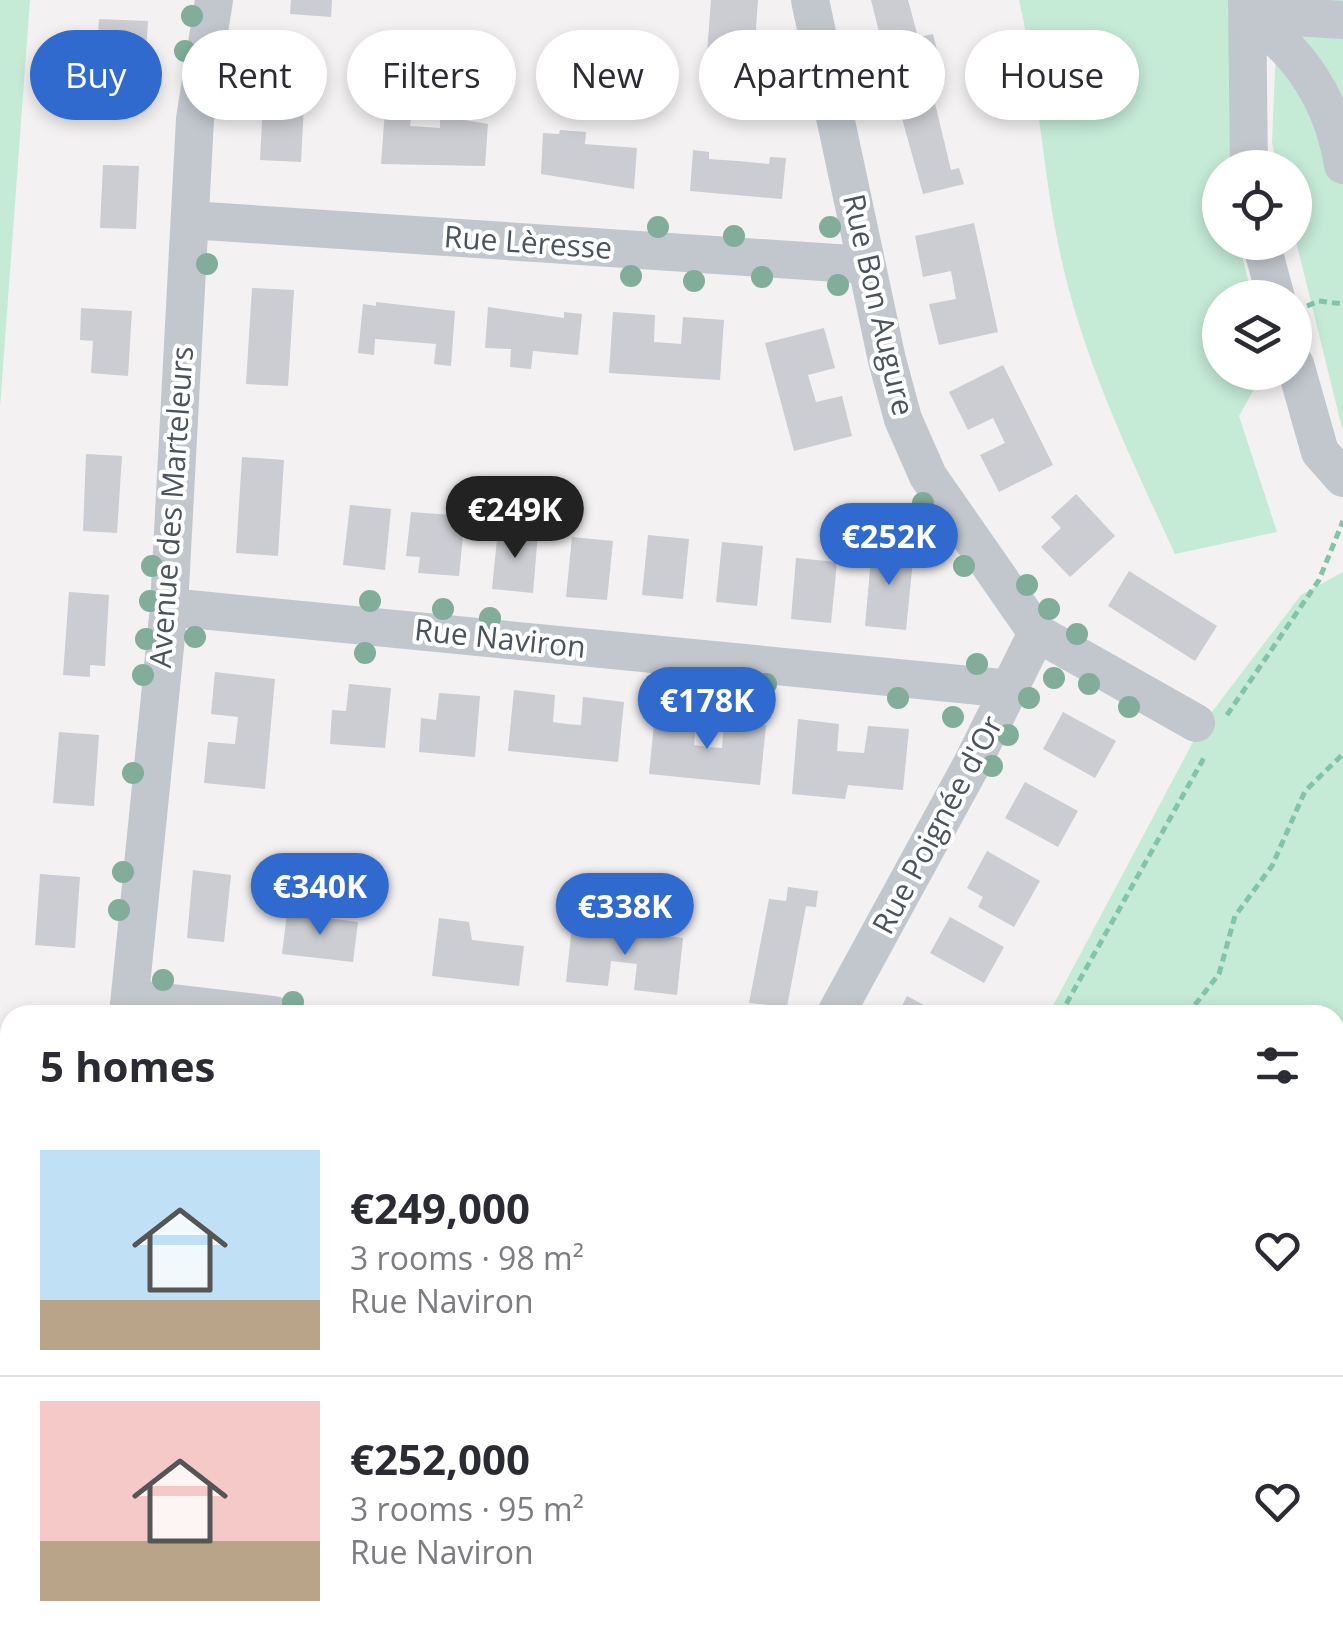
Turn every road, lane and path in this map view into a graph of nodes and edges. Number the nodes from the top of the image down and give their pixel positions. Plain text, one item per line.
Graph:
1 (214, 0) edge
2 (810, 0) edge
3 (1247, 7) edge
4 (1343, 20) edge
5 (1247, 150) edge
6 (1343, 165) edge
7 (190, 220) junction
8 (866, 265) junction
9 (1320, 301) dead end
10 (1343, 304) edge
11 (1302, 390) edge
12 (1343, 478) edge
13 (1343, 522) edge
14 (169, 607) junction
15 (1037, 633) junction
16 (1011, 689) junction
17 (1209, 732) junction
18 (1343, 754) edge
19 (129, 1005) edge
20 (840, 1005) edge
21 (1065, 1005) edge
22 (1195, 1005) edge

1 - 7 street, Avenue des Marteleurs
2 - 8 street, Rue Bon Augure
3 - 4 street
3 - 5 street
3 - 6 street
7 - 8 street, Rue Lèresse
7 - 14 street, Avenue des Marteleurs
8 - 15 street, Rue Bon Augure
9 - 10 path
11 - 12 street
13 - 17 path
14 - 16 street, Rue Naviron
14 - 19 street, Avenue des Marteleurs
15 - 16 street, Rue Poignée d'Or
15 - 17 street, Rue Bon Augure
16 - 20 street, Rue Poignée d'Or
17 - 21 path
18 - 22 path

